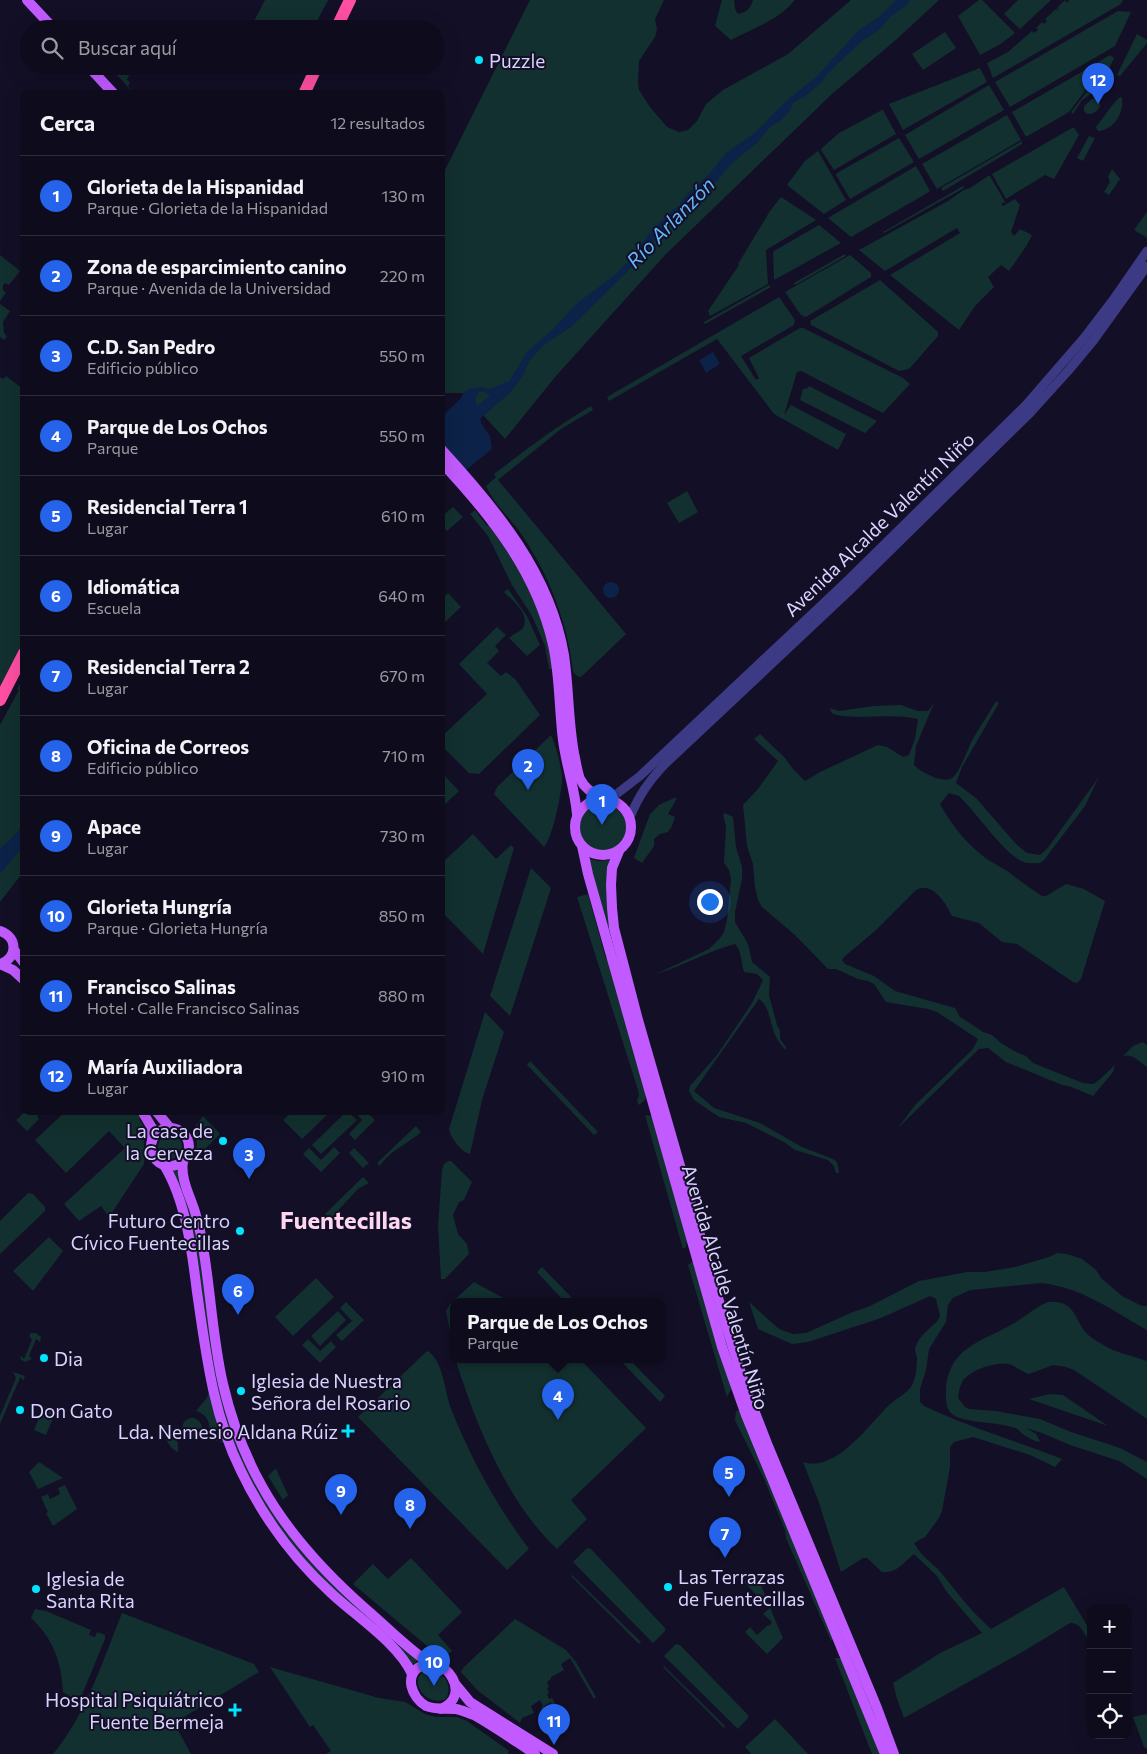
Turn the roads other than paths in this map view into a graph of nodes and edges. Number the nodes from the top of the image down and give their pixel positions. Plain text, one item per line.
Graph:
1 (27, 0) edge
2 (350, 0) edge
3 (46, 20) edge
4 (340, 20) edge
5 (96, 75) edge
6 (314, 75) edge
7 (110, 90) edge
8 (306, 90) edge
9 (1147, 251) edge
10 (1147, 266) edge
11 (445, 454) edge
12 (445, 465) edge
13 (460, 475) junction
14 (20, 661) edge
15 (0, 700) edge
16 (606, 799) junction
17 (577, 814) junction
18 (630, 817) junction
19 (582, 846) junction
20 (619, 851) junction
21 (0, 931) edge
22 (14, 950) junction
23 (20, 958) edge
24 (0, 964) edge
25 (20, 976) edge
26 (144, 1115) edge
27 (159, 1115) edge
28 (170, 1128) junction
29 (152, 1142) junction
30 (184, 1161) junction
31 (164, 1166) junction
32 (431, 1664) junction
33 (412, 1674) junction
34 (456, 1686) junction
35 (441, 1709) junction
36 (535, 1754) edge
37 (553, 1754) edge
38 (885, 1754) edge
39 (894, 1754) edge

1 - 3 main road
2 - 4 highway
5 - 7 main road
6 - 8 highway
9 - 16 street, Avenida Alcalde Valentín Niño
10 - 18 street, Avenida Alcalde Valentín Niño
11 - 13 main road
12 - 13 main road
13 - 16 main road
13 - 17 main road
14 - 15 highway
16 - 17 main road
16 - 18 main road
17 - 19 main road
18 - 20 main road
19 - 20 main road
19 - 38 main road, Avenida Alcalde Valentín Niño
20 - 39 main road, Avenida Alcalde Valentín Niño
21 - 22 main road
22 - 23 main road
22 - 24 main road
24 - 25 main road
26 - 29 main road
27 - 28 main road
28 - 29 main road
28 - 30 main road
29 - 31 main road
30 - 31 main road
30 - 32 main road
31 - 33 main road
32 - 33 main road
32 - 34 main road
33 - 35 main road
34 - 35 main road
34 - 37 main road
35 - 36 main road

